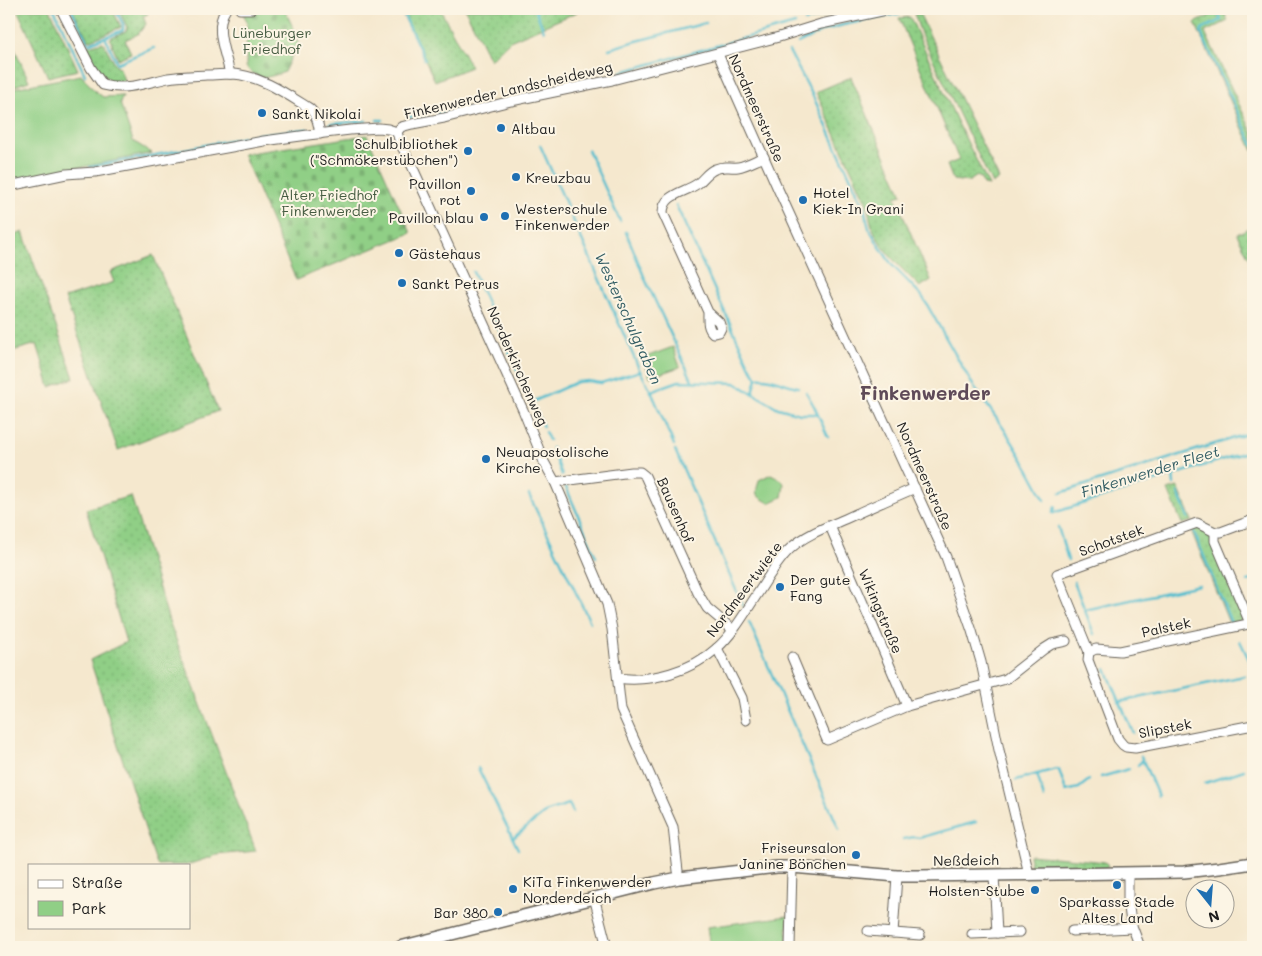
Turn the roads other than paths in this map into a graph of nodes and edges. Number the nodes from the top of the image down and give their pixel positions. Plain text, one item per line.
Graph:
1 (61, 9) edge
2 (226, 9) edge
3 (240, 9) edge
4 (250, 9) edge
5 (891, 9) edge
6 (718, 54) junction
7 (230, 74) junction
8 (397, 132) junction
9 (320, 134) junction
10 (764, 157) junction
11 (9, 186) edge
12 (708, 312) dead end
13 (554, 482) junction
14 (915, 488) junction
15 (1253, 520) edge
16 (830, 526) junction
17 (1215, 532) junction
18 (1252, 623) edge
19 (733, 630) junction
20 (1066, 641) dead end
21 (717, 648) junction
22 (1089, 652) junction
23 (792, 658) dead end
24 (618, 678) junction
25 (986, 684) junction
26 (907, 706) junction
27 (746, 720) dead end
28 (1253, 725) edge
29 (1253, 863) edge
30 (792, 867) junction
31 (1128, 873) junction
32 (678, 874) junction
33 (1029, 874) junction
34 (994, 875) junction
35 (897, 876) junction
36 (594, 897) junction
37 (1132, 928) junction
38 (868, 931) dead end
39 (1072, 931) dead end
40 (1020, 932) dead end
41 (893, 933) junction
42 (997, 933) junction
43 (972, 934) dead end
44 (920, 935) dead end
45 (400, 947) edge
46 (607, 947) edge
47 (790, 947) edge
48 (1140, 947) edge

1 - 7 street
2 - 7 street
3 - 4 street
5 - 6 street, Finkenwerder Landscheideweg
6 - 8 street, Finkenwerder Landscheideweg
6 - 10 street, Nordmeerstraße
7 - 9 street
8 - 9 street, Finkenwerder Landscheideweg
8 - 13 street, Norderkirchenweg
9 - 11 street, Finkenwerder Landscheideweg
10 - 12 street
10 - 14 street, Nordmeerstraße
13 - 19 street, Bausenhof
13 - 24 street, Norderkirchenweg
14 - 16 street, Nordmeertwiete
14 - 25 street, Nordmeerstraße
15 - 17 street
16 - 19 street, Nordmeertwiete
16 - 26 street, Wikingstraße
17 - 18 street, Palstek
17 - 22 street, Schotstek
18 - 22 street, Palstek
19 - 21 street, Nordmeertwiete
20 - 25 street
21 - 24 street, Nordmeertwiete
21 - 27 street
22 - 28 street, Slipstek
23 - 26 street
24 - 32 street, Norderkirchenweg
25 - 26 street
25 - 33 street, Nordmeerstraße
29 - 31 street, Neßdeich
30 - 32 street, Neßdeich
30 - 35 street, Neßdeich
30 - 47 street
31 - 33 street, Neßdeich
31 - 37 street
32 - 36 street, Neßdeich
33 - 34 street, Neßdeich
34 - 35 street, Neßdeich
34 - 42 street
35 - 41 street
36 - 45 street, Neßdeich
36 - 46 street
37 - 39 street
37 - 48 street
38 - 41 street
40 - 42 street
41 - 44 street
42 - 43 street

